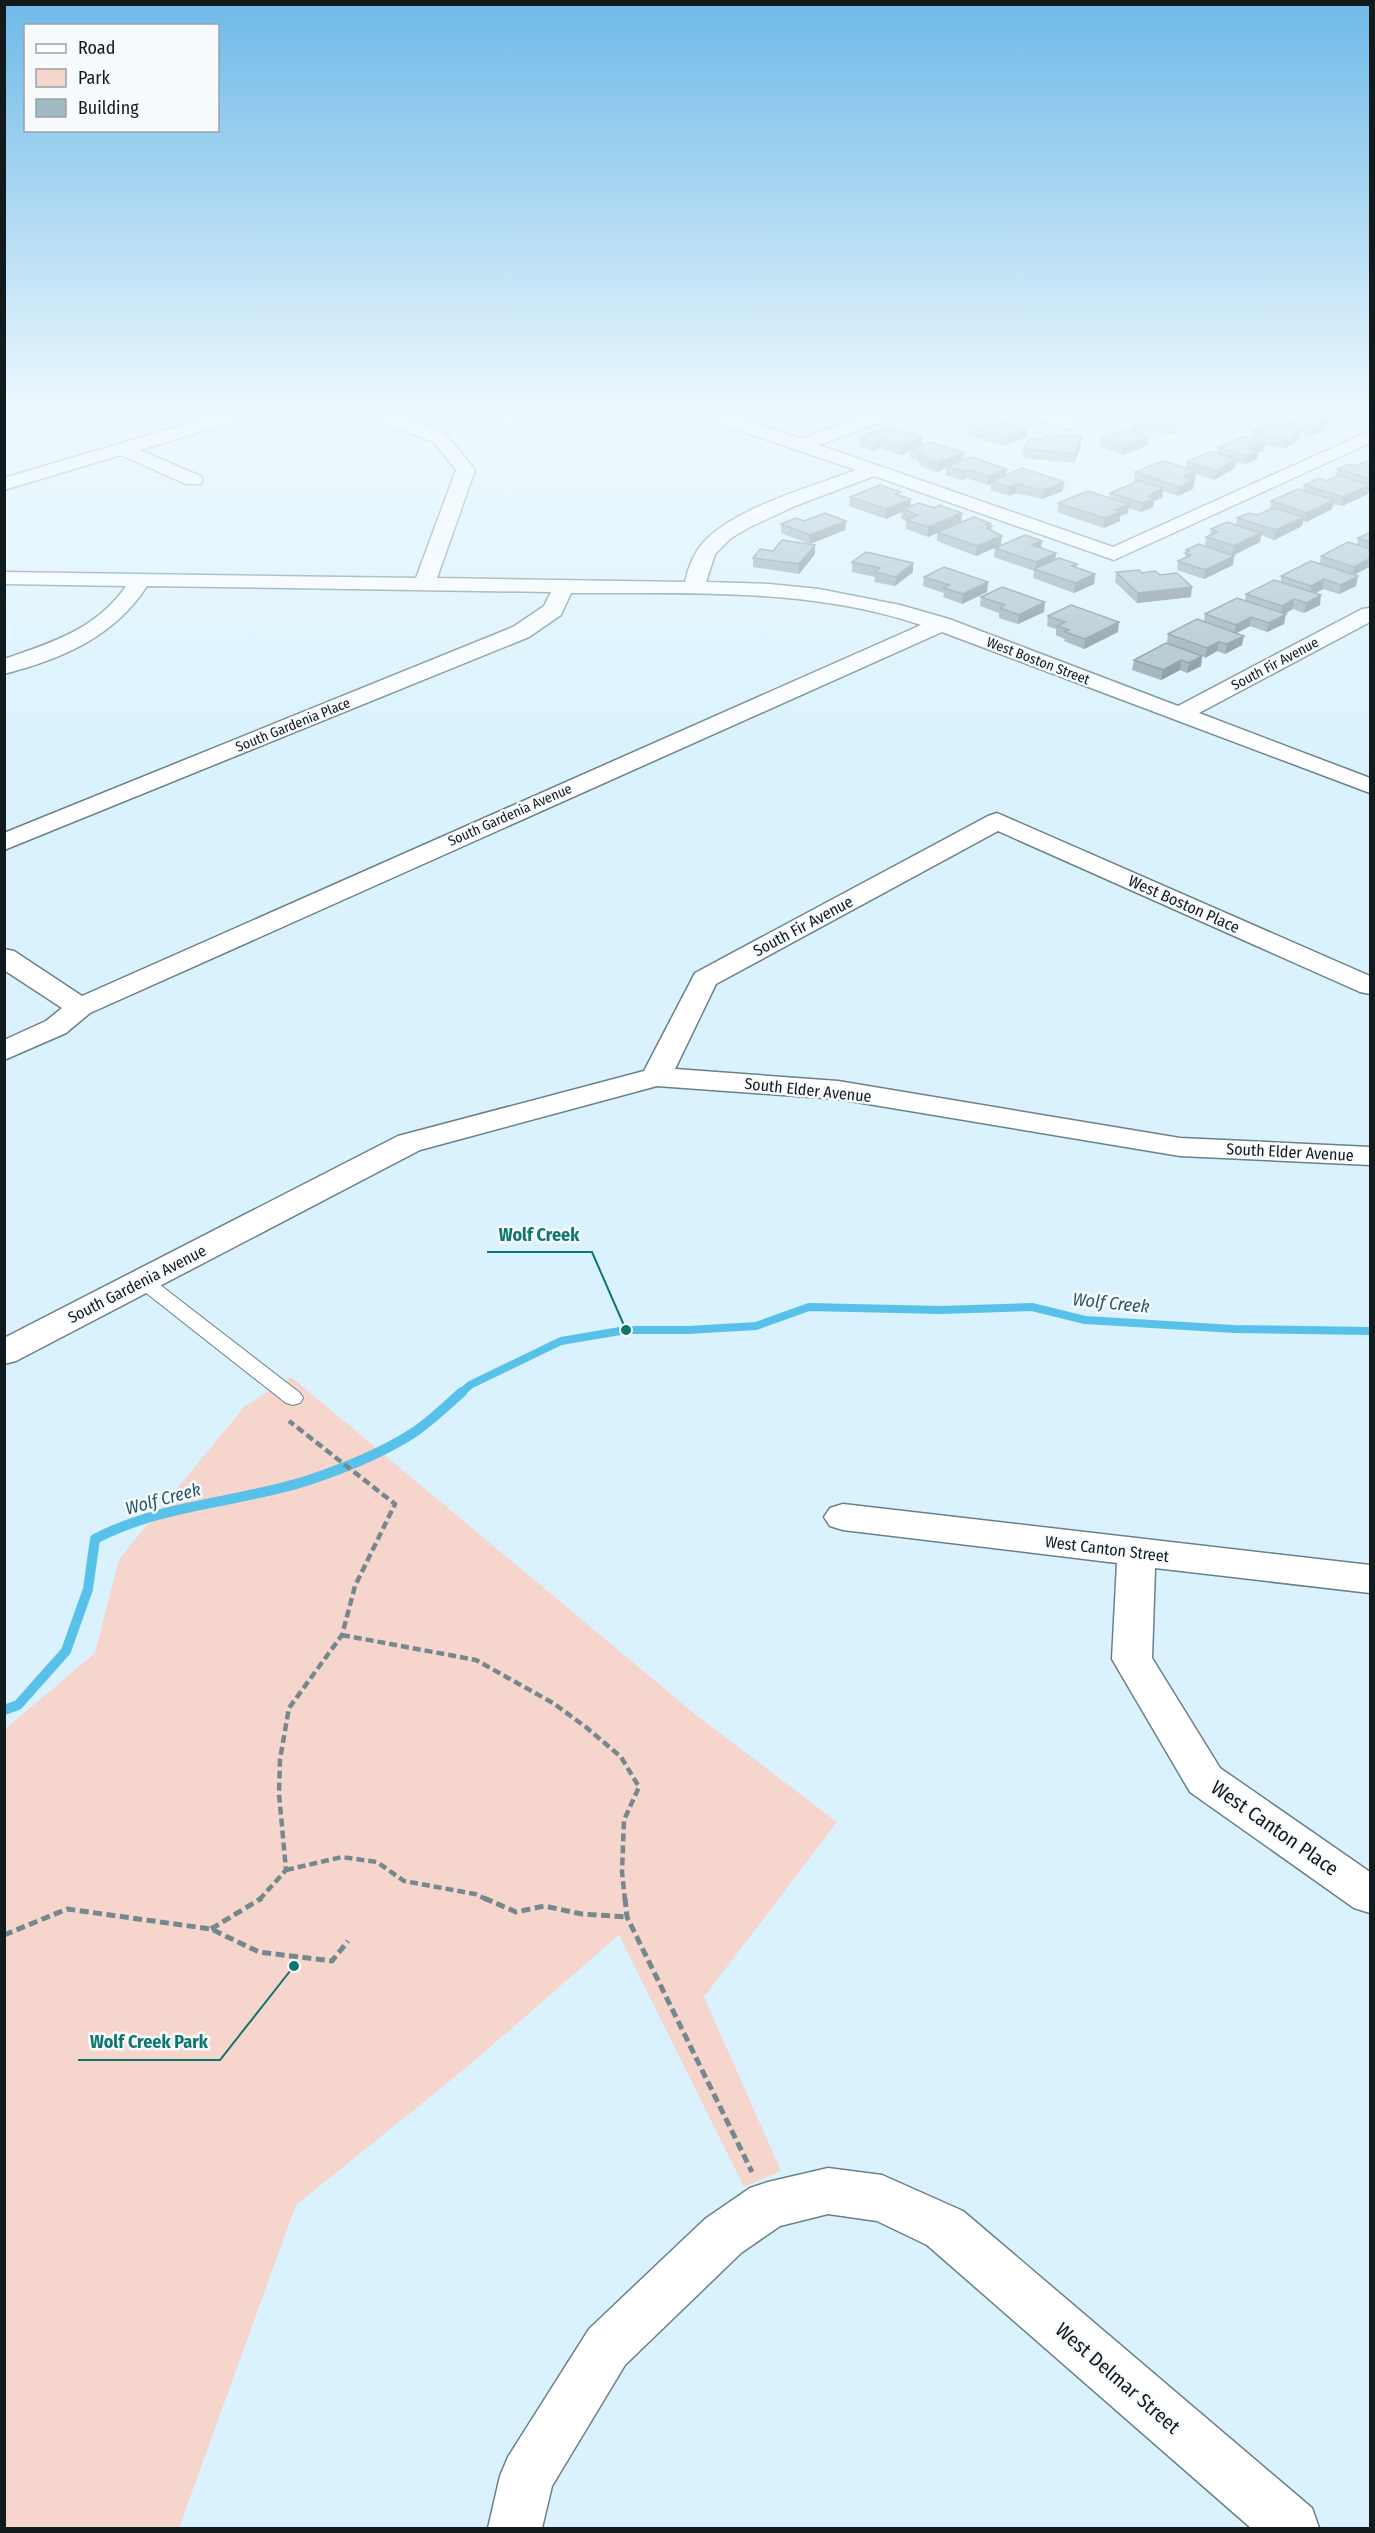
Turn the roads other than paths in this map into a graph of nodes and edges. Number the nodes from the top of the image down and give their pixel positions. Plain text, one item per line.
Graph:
1 (445, 528) edge
2 (735, 528) edge
3 (1040, 528) edge
4 (1170, 528) edge
5 (4, 578) edge
6 (141, 580) junction
7 (424, 584) junction
8 (564, 586) junction
9 (694, 588) junction
10 (1371, 614) edge
11 (941, 624) junction
12 (1342, 629) junction
13 (1371, 639) edge
14 (4, 667) edge
15 (1180, 714) junction
16 (1371, 786) edge
17 (998, 822) joint
18 (4, 842) edge
19 (4, 957) edge
20 (1371, 986) edge
21 (80, 1007) junction
22 (4, 1051) edge
23 (656, 1077) junction
24 (1371, 1156) edge
25 (269, 1215) joint
26 (143, 1281) junction
27 (4, 1353) edge
28 (294, 1398) dead end
29 (843, 1517) dead end
30 (1137, 1553) junction
31 (1371, 1579) edge
32 (1371, 1895) edge
33 (515, 2529) edge
34 (1292, 2529) edge

1 - 7 street
2 - 9 street
3 - 4 street
5 - 6 street
6 - 7 street
6 - 14 street
7 - 8 street
8 - 9 street
8 - 18 street, South Gardenia Place
9 - 11 street, West Boston Street
10 - 12 street, South Fir Avenue
11 - 15 street, West Boston Street
11 - 21 street, South Gardenia Avenue
12 - 13 street
12 - 15 street, South Fir Avenue
15 - 16 street, West Boston Street
17 - 20 street, West Boston Place
17 - 23 street, South Fir Avenue
19 - 21 street
21 - 22 street, South Gardenia Avenue
23 - 24 street, South Elder Avenue
23 - 25 street, South Elder Avenue
25 - 26 street, South Gardenia Avenue
26 - 27 street, South Gardenia Avenue
26 - 28 lane
29 - 30 street, West Canton Street
30 - 31 street, West Canton Street
30 - 32 street, West Canton Place
33 - 34 street, West Delmar Street

